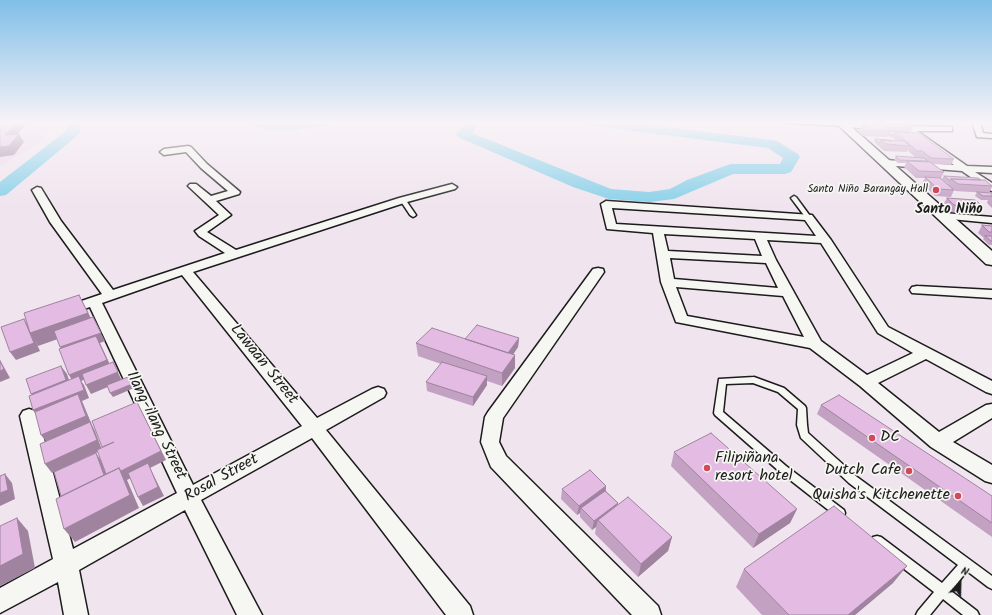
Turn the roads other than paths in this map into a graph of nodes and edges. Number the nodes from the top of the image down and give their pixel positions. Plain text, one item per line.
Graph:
1 (174, 151) edge
2 (190, 151) edge
3 (872, 151) edge
4 (939, 151) edge
5 (164, 152) dead end
6 (886, 163) junction
7 (964, 169) junction
8 (992, 170) edge
9 (193, 186) dead end
10 (452, 187) dead end
11 (992, 188) edge
12 (37, 190) dead end
13 (794, 198) dead end
14 (209, 200) junction
15 (403, 200) junction
16 (413, 215) dead end
17 (944, 216) junction
18 (808, 217) junction
19 (992, 220) edge
20 (658, 230) junction
21 (759, 235) junction
22 (825, 240) junction
23 (234, 254) junction
24 (662, 254) junction
25 (770, 260) junction
26 (992, 260) edge
27 (185, 270) junction
28 (598, 272) dead end
29 (668, 282) junction
30 (917, 290) dead end
31 (789, 293) junction
32 (992, 294) edge
33 (102, 298) junction
34 (51, 316) edge
35 (815, 344) junction
36 (926, 353) junction
37 (866, 382) junction
38 (992, 388) edge
39 (378, 393) dead end
40 (992, 410) edge
41 (29, 416) dead end
42 (314, 428) junction
43 (938, 442) junction
44 (992, 475) edge
45 (189, 497) junction
46 (850, 521) edge
47 (868, 535) edge
48 (966, 564) junction
49 (66, 565) junction
50 (992, 583) edge
51 (942, 591) junction
52 (0, 601) edge
53 (76, 615) edge
54 (250, 615) edge
55 (461, 615) edge
56 (649, 615) edge
57 (922, 615) edge
58 (973, 615) edge

1 - 5 street
2 - 14 street
3 - 6 main road
4 - 7 street
6 - 7 street
6 - 17 main road
7 - 8 street
7 - 11 street
9 - 14 street
10 - 15 street
12 - 33 street, Ilang-ilang Street
13 - 18 lane
14 - 23 street
15 - 16 lane
15 - 23 street
17 - 19 street
17 - 26 main road
18 - 20 street
18 - 22 street
20 - 21 street
20 - 24 street
21 - 22 street
21 - 25 street
22 - 36 street
23 - 27 street
24 - 25 street
24 - 29 street
25 - 31 street
27 - 33 street
27 - 42 street, Lawaan Street
28 - 56 street
29 - 31 street
29 - 35 street
30 - 32 street
31 - 35 street
33 - 34 street
33 - 45 street, Ilang-ilang Street
35 - 37 street
36 - 37 street
36 - 38 street
37 - 43 street
39 - 42 street, Rosal Street
40 - 43 street
41 - 49 street
42 - 45 street, Rosal Street
42 - 55 street, Lawaan Street
43 - 44 street
45 - 49 street, Rosal Street
45 - 54 street, Ilang-ilang Street
46 - 48 lane
47 - 51 lane
48 - 50 lane
48 - 51 lane
49 - 52 street, Rosal Street
49 - 53 street
51 - 57 lane
51 - 58 lane

